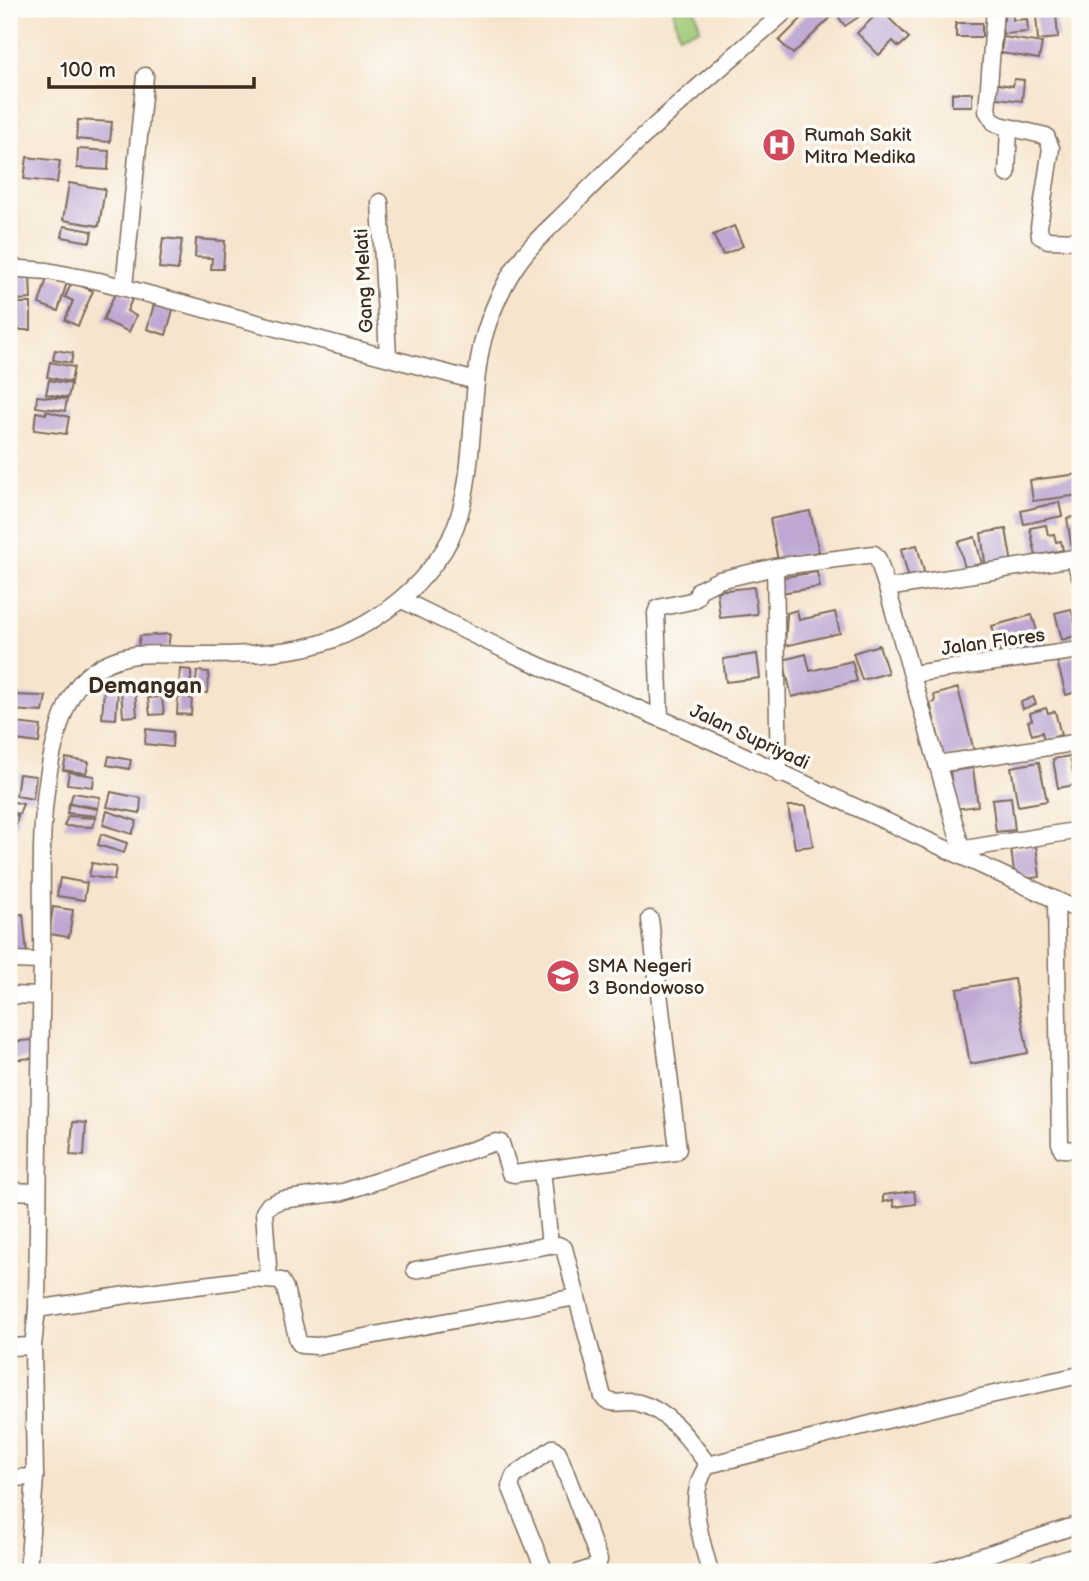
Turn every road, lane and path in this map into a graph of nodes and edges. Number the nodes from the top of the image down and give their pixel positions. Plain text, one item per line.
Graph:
1 (788, 9) edge
2 (995, 9) edge
3 (145, 76) dead end
4 (1009, 128) junction
5 (1007, 174) dead end
6 (380, 202) dead end
7 (1080, 241) edge
8 (9, 268) edge
9 (124, 287) junction
10 (388, 357) junction
11 (476, 381) junction
12 (1077, 558) edge
13 (775, 567) junction
14 (1080, 577) edge
15 (887, 588) junction
16 (402, 600) junction
17 (1080, 650) edge
18 (912, 674) junction
19 (660, 718) junction
20 (1080, 742) edge
21 (937, 764) junction
22 (779, 774) junction
23 (1080, 830) edge
24 (957, 850) junction
25 (1056, 900) junction
26 (1080, 911) edge
27 (650, 919) dead end
28 (9, 960) edge
29 (42, 961) junction
30 (9, 995) edge
31 (40, 996) junction
32 (1080, 1150) edge
33 (542, 1170) junction
34 (9, 1191) edge
35 (38, 1192) junction
36 (550, 1245) junction
37 (415, 1270) dead end
38 (269, 1279) junction
39 (576, 1297) junction
40 (37, 1310) junction
41 (33, 1346) junction
42 (9, 1347) edge
43 (1080, 1375) edge
44 (708, 1465) junction
45 (35, 1477) junction
46 (9, 1478) edge
47 (1080, 1524) edge
48 (1080, 1555) edge
49 (28, 1572) edge
50 (545, 1572) edge
51 (580, 1572) edge
52 (710, 1572) edge
53 (934, 1572) edge
54 (1024, 1572) edge

1 - 11 street
2 - 4 street
3 - 9 street
4 - 5 street
4 - 7 street
6 - 10 street, Gang Melati
8 - 9 street
9 - 10 street
10 - 11 street
11 - 16 street
12 - 14 street
12 - 15 street
13 - 15 street
13 - 19 street
13 - 22 street
15 - 18 street
16 - 19 street, Jalan Supriyadi
16 - 29 street
17 - 18 street, Jalan Flores
18 - 21 street
19 - 22 street, Jalan Supriyadi
20 - 21 street
21 - 24 street
22 - 24 street, Jalan Supriyadi
23 - 24 street
24 - 25 street, Jalan Supriyadi
25 - 26 street, Jalan Supriyadi
25 - 32 street
27 - 33 street
28 - 29 street
29 - 31 street
30 - 31 street
31 - 35 street
33 - 36 street
33 - 38 street
34 - 35 street
35 - 40 street
36 - 37 street
36 - 39 street
38 - 39 street
38 - 40 street
39 - 44 street
40 - 41 street
41 - 42 street
41 - 45 street
43 - 44 street
44 - 52 street
45 - 46 street
45 - 49 street
47 - 53 street
48 - 54 street
50 - 51 street

